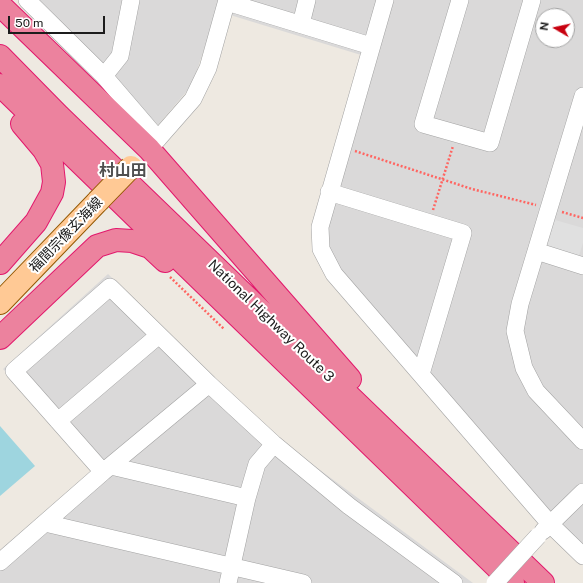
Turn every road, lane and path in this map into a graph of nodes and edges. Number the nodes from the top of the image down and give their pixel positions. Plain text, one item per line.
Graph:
1 (131, 0) edge
2 (307, 0) edge
3 (385, 0) edge
4 (460, 0) edge
5 (532, 0) edge
6 (227, 1) edge
7 (37, 4) edge
8 (0, 5) edge
9 (300, 24) junction
10 (371, 46) junction
11 (0, 56) edge
12 (104, 76) junction
13 (0, 85) edge
14 (583, 96) edge
15 (0, 98) edge
16 (456, 133) junction
17 (153, 144) junction
18 (342, 148) junction
19 (443, 178) junction
20 (329, 192) junction
21 (549, 208) junction
22 (583, 218) edge
23 (430, 222) junction
24 (536, 251) junction
25 (0, 263) edge
26 (583, 266) edge
27 (0, 303) edge
28 (159, 335) junction
29 (0, 338) edge
30 (298, 374) junction
31 (421, 374) junction
32 (209, 384) junction
33 (58, 421) junction
34 (583, 441) edge
35 (274, 444) junction
36 (107, 469) junction
37 (448, 491) junction
38 (583, 492) edge
39 (247, 498) junction
40 (45, 523) junction
41 (551, 524) junction
42 (583, 556) edge
43 (0, 562) edge
44 (230, 575) edge
45 (302, 583) edge
46 (454, 583) edge
47 (495, 583) edge
48 (513, 583) edge
49 (543, 583) edge

1 - 12 street
2 - 9 street
3 - 10 street
4 - 16 street
5 - 16 street
6 - 9 street
6 - 17 street
7 - 12 street
8 - 17 highway
9 - 10 street
10 - 18 street
11 - 37 highway, National Highway Route 3
12 - 17 street
13 - 30 highway, National Highway Route 3
14 - 21 street
15 - 25 highway
16 - 19 path
17 - 27 main road, 福間宗像玄海線, bridge
17 - 37 highway
18 - 19 path
18 - 20 street
19 - 21 path
19 - 23 path
20 - 23 street
20 - 31 street
21 - 22 path
21 - 24 street
23 - 31 street
24 - 26 street
24 - 34 street
28 - 32 street
28 - 33 street
28 - 33 street
29 - 30 highway
30 - 48 highway, National Highway Route 3
31 - 41 street
32 - 35 street
32 - 36 street
33 - 36 street
35 - 39 street
35 - 46 street
36 - 39 street
36 - 40 street
37 - 49 highway, National Highway Route 3
38 - 41 street
39 - 44 street
40 - 43 street
40 - 44 street
41 - 42 street
41 - 47 street, bridge
44 - 45 street

